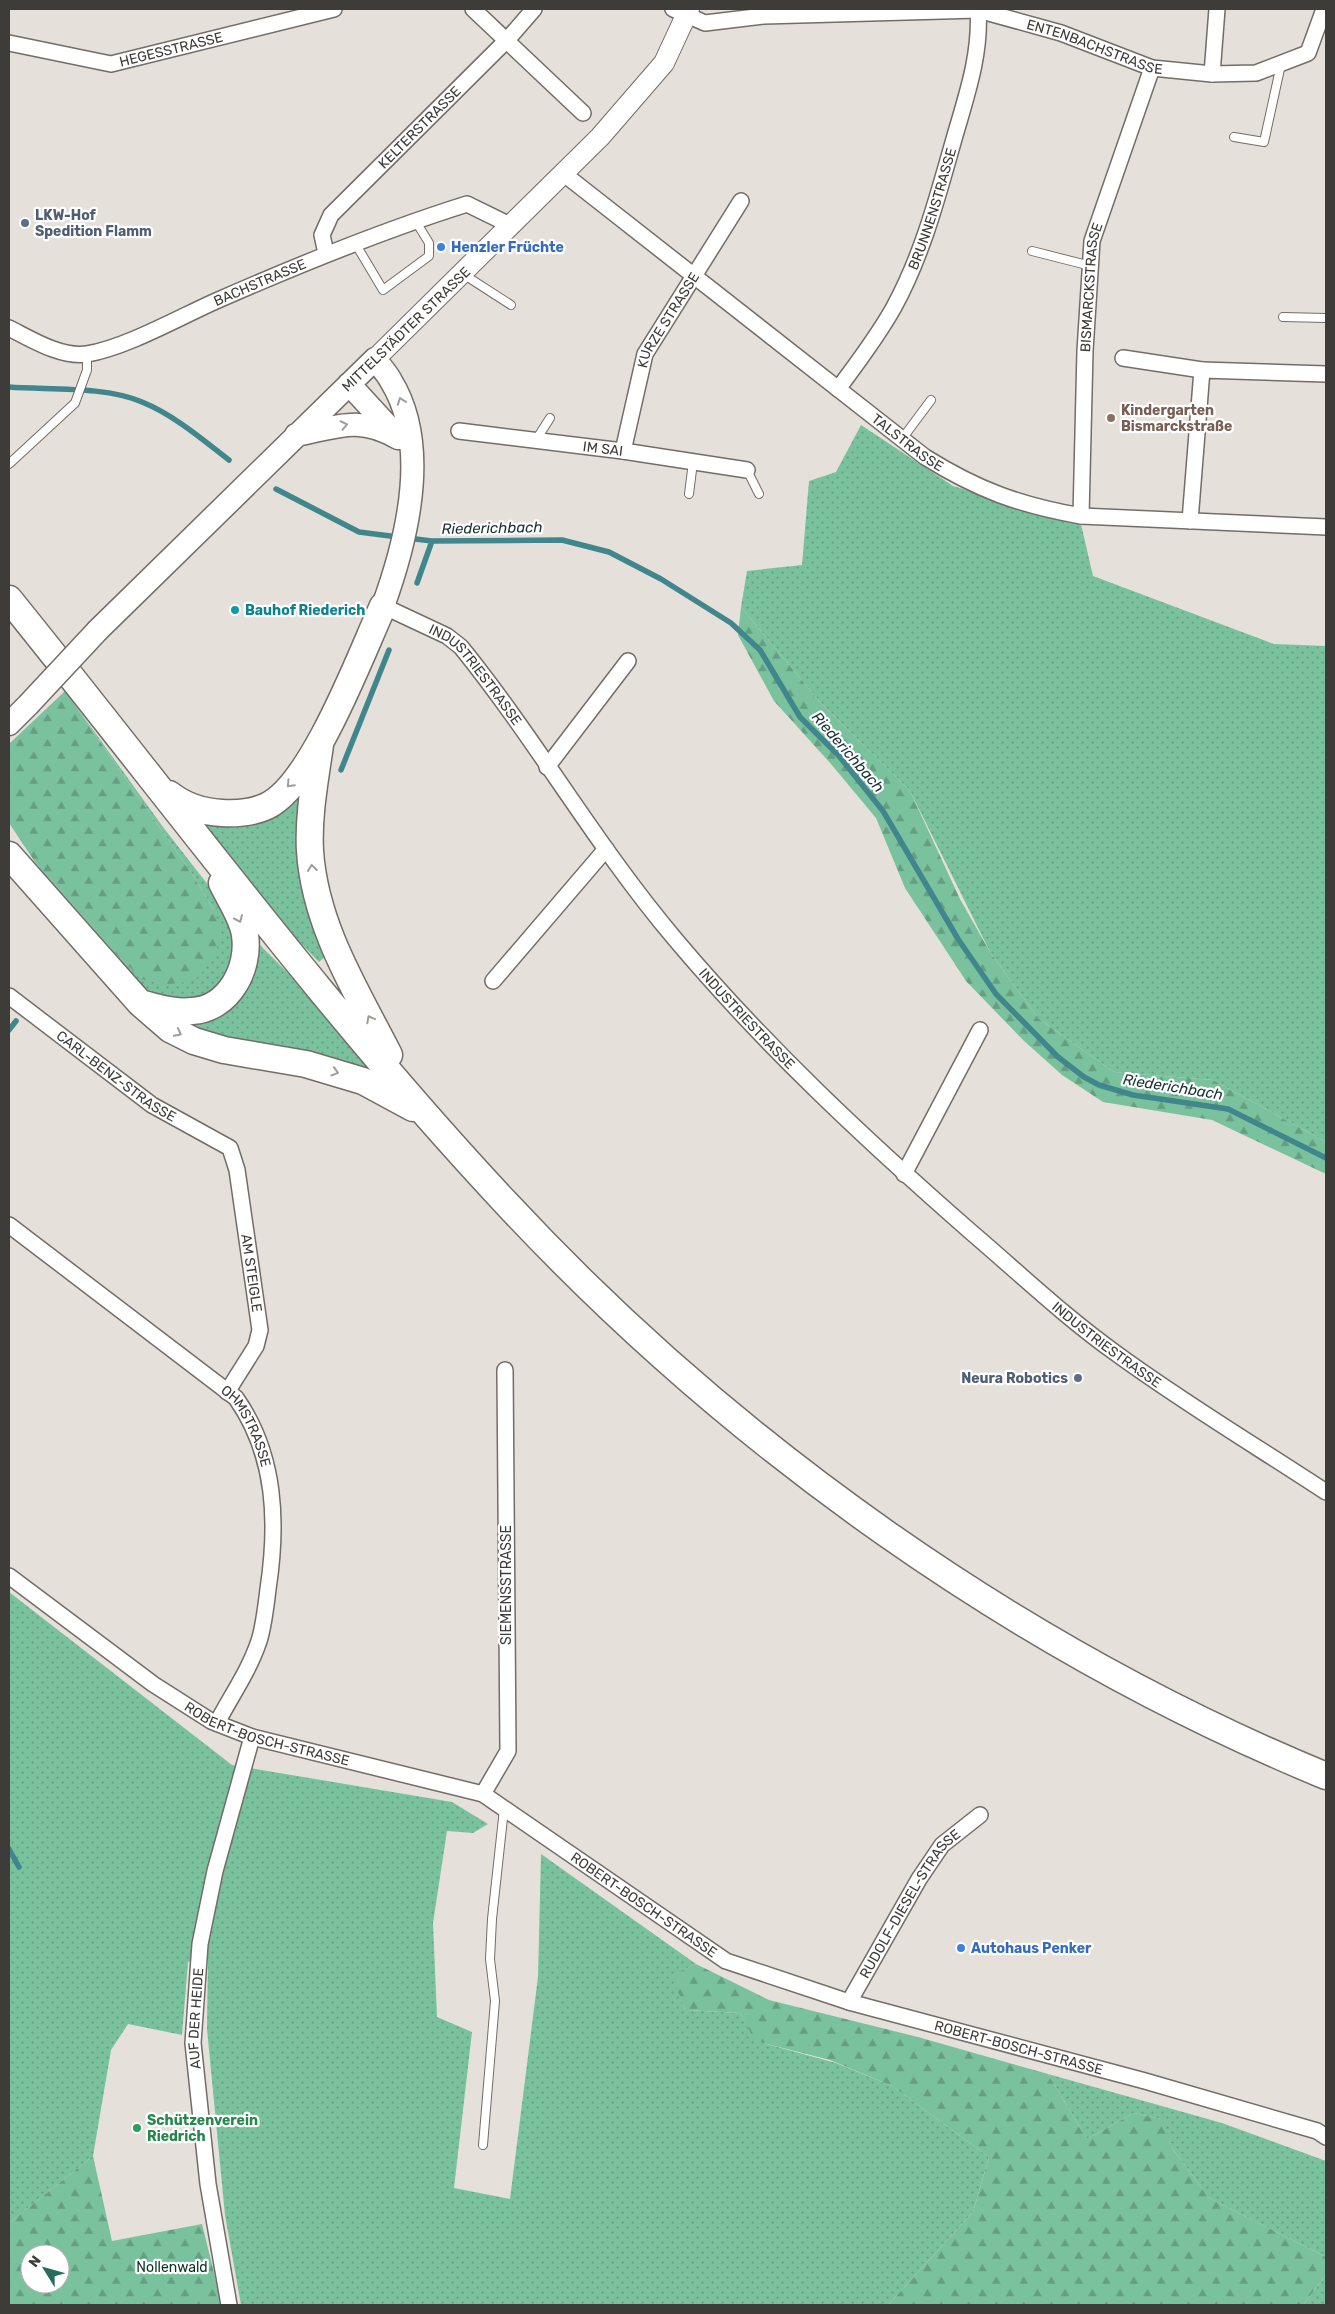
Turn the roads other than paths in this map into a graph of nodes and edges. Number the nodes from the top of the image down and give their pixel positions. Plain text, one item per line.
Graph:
1 (334, 9) edge
2 (473, 9) edge
3 (534, 9) edge
4 (978, 9) edge
5 (1217, 9) edge
6 (1324, 9) edge
7 (682, 11) edge
8 (507, 40) junction
9 (9, 43) edge
10 (1152, 68) junction
11 (1280, 69) dead end
12 (1212, 74) junction
13 (583, 113) dead end
14 (1234, 137) dead end
15 (564, 174) junction
16 (741, 201) dead end
17 (415, 220) junction
18 (512, 226) junction
19 (355, 243) junction
20 (1032, 251) dead end
21 (326, 253) junction
22 (1091, 266) junction
23 (463, 274) junction
24 (695, 276) junction
25 (511, 305) dead end
26 (1284, 317) dead end
27 (1326, 318) edge
28 (9, 328) edge
29 (87, 354) junction
30 (1123, 358) dead end
31 (375, 359) junction
32 (1202, 370) junction
33 (1326, 374) edge
34 (349, 384) junction
35 (838, 389) junction
36 (931, 400) dead end
37 (550, 418) dead end
38 (458, 431) dead end
39 (296, 436) junction
40 (398, 438) junction
41 (902, 439) junction
42 (536, 440) junction
43 (623, 451) junction
44 (693, 462) junction
45 (9, 464) edge
46 (411, 466) junction
47 (746, 470) joint
48 (689, 494) dead end
49 (759, 494) dead end
50 (1080, 516) junction
51 (1190, 521) junction
52 (1326, 527) edge
53 (9, 599) edge
54 (383, 606) junction
55 (628, 661) dead end
56 (9, 724) edge
57 (320, 746) junction
58 (548, 766) junction
59 (160, 788) junction
60 (204, 843) junction
61 (606, 849) junction
62 (9, 855) edge
63 (493, 981) dead end
64 (9, 996) edge
65 (140, 1003) junction
66 (980, 1030) dead end
67 (408, 1094) junction
68 (427, 1116) junction
69 (230, 1148) joint
70 (904, 1174) junction
71 (9, 1225) edge
72 (505, 1370) dead end
73 (227, 1392) junction
74 (1326, 1492) edge
75 (9, 1576) edge
76 (217, 1723) junction
77 (252, 1737) junction
78 (1326, 1776) edge
79 (483, 1794) junction
80 (504, 1809) junction
81 (980, 1814) dead end
82 (849, 2002) junction
83 (1326, 2137) edge
84 (483, 2145) dead end
85 (230, 2305) edge

1 - 9 street, HEGESSTRASSE
2 - 8 street
3 - 8 street, KELTERSTRASSE
4 - 7 street, ENTENBACHSTRASSE
4 - 10 street, ENTENBACHSTRASSE
4 - 35 street, BRUNNENSTRASSE
5 - 12 street
6 - 12 street, ENTENBACHSTRASSE
7 - 15 street, MITTELSTÄDTER STRASSE
8 - 13 street
8 - 21 street, KELTERSTRASSE
10 - 12 street, ENTENBACHSTRASSE
10 - 22 street, BISMARCKSTRASSE
11 - 14 lane
15 - 18 street, MITTELSTÄDTER STRASSE
15 - 24 street, TALSTRASSE
16 - 24 street, KURZE STRASSE
17 - 18 street, BACHSTRASSE
17 - 19 street, BACHSTRASSE
17 - 19 lane
18 - 23 street, MITTELSTÄDTER STRASSE
19 - 21 street, BACHSTRASSE
20 - 22 lane
21 - 29 street, BACHSTRASSE
22 - 50 street, BISMARCKSTRASSE
23 - 25 lane
23 - 31 street, MITTELSTÄDTER STRASSE
24 - 35 street, TALSTRASSE
24 - 43 street, KURZE STRASSE
26 - 27 lane
28 - 29 street, BACHSTRASSE
29 - 45 lane
30 - 32 street
31 - 34 main road, MITTELSTÄDTER STRASSE
46 -> 31 main road
32 - 33 street
32 - 51 street
34 - 39 main road, MITTELSTÄDTER STRASSE
34 - 40 main road
35 - 41 street, TALSTRASSE
36 - 41 lane
37 - 42 lane
38 - 42 street, IM SAI
39 -> 40 main road
39 - 56 main road, MITTELSTÄDTER STRASSE, bridge
40 - 46 main road
41 - 50 street, TALSTRASSE
42 - 43 street, IM SAI
43 - 44 street, IM SAI
44 - 47 street, IM SAI
44 - 48 lane
46 - 54 main road
47 - 49 lane
50 - 51 street, TALSTRASSE
51 - 52 street, TALSTRASSE
53 - 59 highway
54 - 57 highway
54 - 58 street, INDUSTRIESTRASSE
55 - 58 street
57 -> 59 highway
67 -> 57 highway
58 - 61 street, INDUSTRIESTRASSE
59 - 60 highway
60 -> 65 highway
60 - 67 highway
61 - 63 street
61 - 70 street, INDUSTRIESTRASSE
62 - 65 highway
64 - 69 street, CARL-BENZ-STRASSE
65 -> 68 highway
66 - 70 street
67 - 68 highway
68 - 78 highway
69 - 73 street, AM STEIGLE
70 - 74 street, INDUSTRIESTRASSE
71 - 73 street, OHMSTRASSE
72 - 79 street, SIEMENSSTRASSE
73 - 76 street, OHMSTRASSE
75 - 76 street, ROBERT-BOSCH-STRASSE
76 - 77 street, ROBERT-BOSCH-STRASSE
77 - 79 street, ROBERT-BOSCH-STRASSE
77 - 85 street, AUF DER HEIDE
79 - 80 street, ROBERT-BOSCH-STRASSE
80 - 82 street, ROBERT-BOSCH-STRASSE
80 - 84 lane
81 - 82 street, RUDOLF-DIESEL-STRASSE
82 - 83 street, ROBERT-BOSCH-STRASSE

